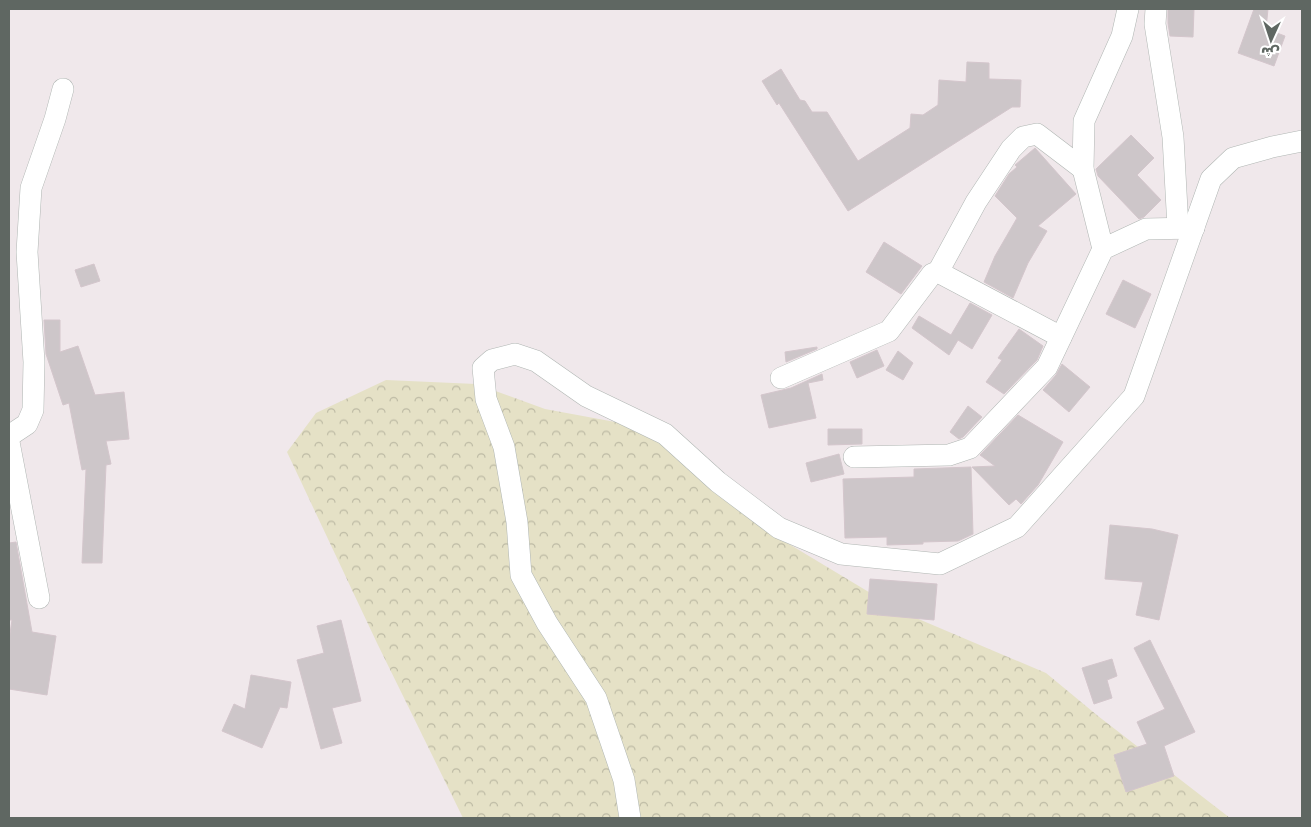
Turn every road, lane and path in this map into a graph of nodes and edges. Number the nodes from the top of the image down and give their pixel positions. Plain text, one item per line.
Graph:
1 (1128, 9) edge
2 (1156, 9) edge
3 (63, 89) dead end
4 (1302, 141) edge
5 (1083, 169) junction
6 (1186, 228) junction
7 (1103, 249) junction
8 (938, 272) junction
9 (1061, 337) junction
10 (781, 378) dead end
11 (9, 436) edge
12 (9, 442) edge
13 (854, 457) dead end
14 (39, 598) dead end
15 (630, 818) edge

1 - 5 street
2 - 6 street
3 - 11 street
4 - 6 street
5 - 7 street
5 - 8 street
6 - 7 street
6 - 15 street
7 - 9 street
8 - 9 street
8 - 10 street
9 - 13 street
12 - 14 street

